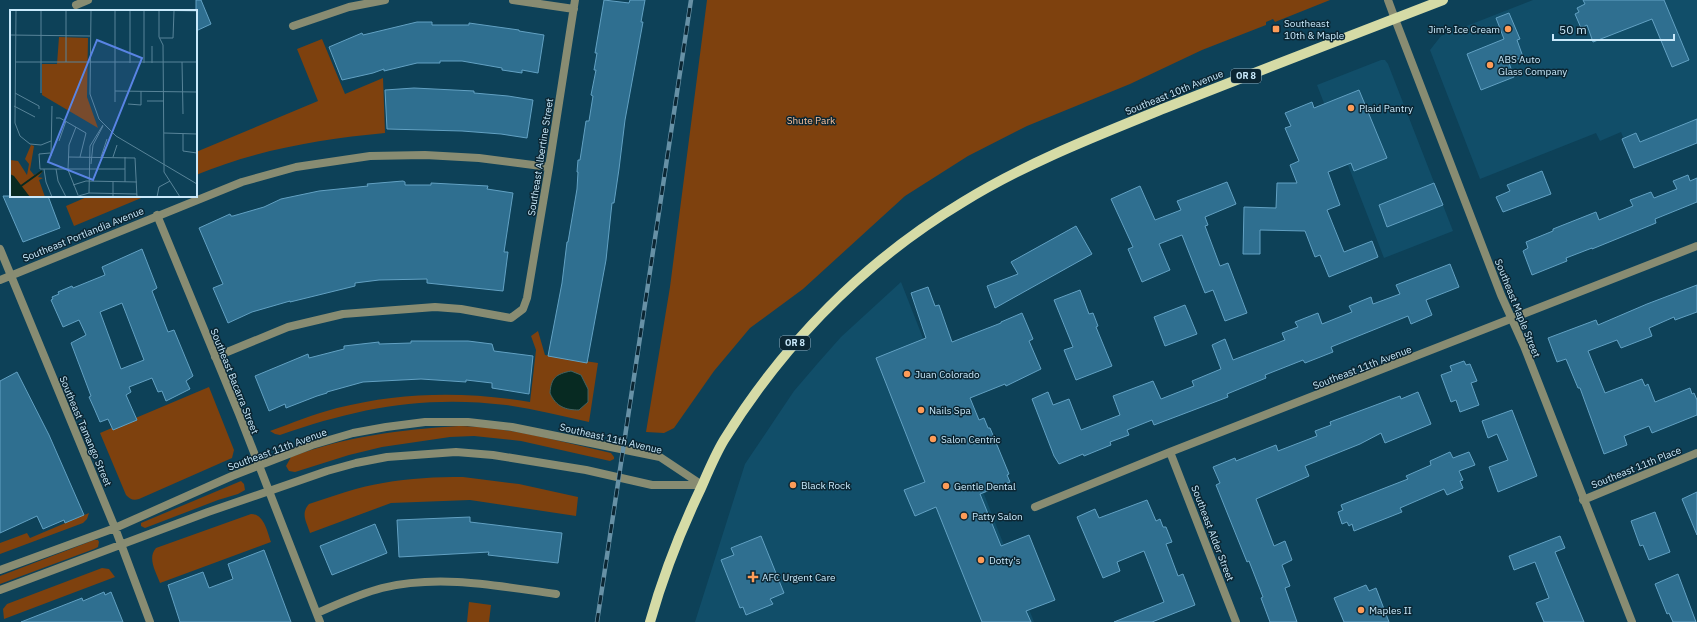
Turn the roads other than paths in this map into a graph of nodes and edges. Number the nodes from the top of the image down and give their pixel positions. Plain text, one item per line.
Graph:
1 (88, 0) edge
2 (385, 0) edge
3 (513, 0) edge
4 (575, 0) edge
5 (1388, 0) edge
6 (1443, 0) edge
7 (76, 5) dead end
8 (574, 9) junction
9 (1395, 19) junction
10 (293, 26) dead end
11 (549, 168) junction
12 (157, 215) junction
13 (1697, 246) edge
14 (0, 249) edge
15 (11, 275) junction
16 (0, 280) edge
17 (1512, 319) junction
18 (215, 357) junction
19 (1170, 452) junction
20 (1697, 453) edge
21 (259, 465) junction
22 (702, 485) junction
23 (269, 491) junction
24 (1583, 500) junction
25 (1036, 507) dead end
26 (115, 528) junction
27 (121, 544) junction
28 (0, 570) edge
29 (0, 590) edge
30 (556, 594) dead end
31 (317, 613) junction
32 (150, 622) edge
33 (320, 622) edge
34 (650, 622) edge
35 (1236, 622) edge
36 (1632, 622) edge

1 - 7 street
2 - 10 street
3 - 8 street
4 - 8 street, Southeast Albertine Street
5 - 9 street, Southeast Maple Street
6 - 9 main road, Southeast 10th Avenue / OR 8
8 - 11 street, Southeast Albertine Street
9 - 17 street, Southeast Maple Street
9 - 22 main road, Southeast 10th Avenue / OR 8
11 - 12 street, Southeast Portlandia Avenue
11 - 18 street, Southeast Albertine Street
12 - 15 street, Southeast Portlandia Avenue
12 - 18 street, Southeast Bacarra Street
13 - 17 street, Southeast 11th Avenue
14 - 15 street, Southeast Tamango Street
15 - 16 street, Southeast Portlandia Avenue
15 - 26 street, Southeast Tamango Street
17 - 19 street, Southeast 11th Avenue
17 - 24 street, Southeast Maple Street
18 - 21 street, Southeast Bacarra Street
19 - 25 street, Southeast 11th Avenue
19 - 35 street, Southeast Alder Street
20 - 24 street, Southeast 11th Place
21 - 22 street, Southeast 11th Avenue
21 - 23 street, Southeast Bacarra Street
21 - 26 street, Southeast 11th Avenue
22 - 23 street
22 - 34 main road, OR 8
23 - 27 street
23 - 31 street, Southeast Bacarra Street
24 - 36 street, Southeast Maple Street
26 - 27 street, Southeast Tamango Street
26 - 28 street, Southeast 11th Avenue
27 - 29 street
27 - 32 street, Southeast Tamango Street
30 - 31 street
31 - 33 street, Southeast Bacarra Street

